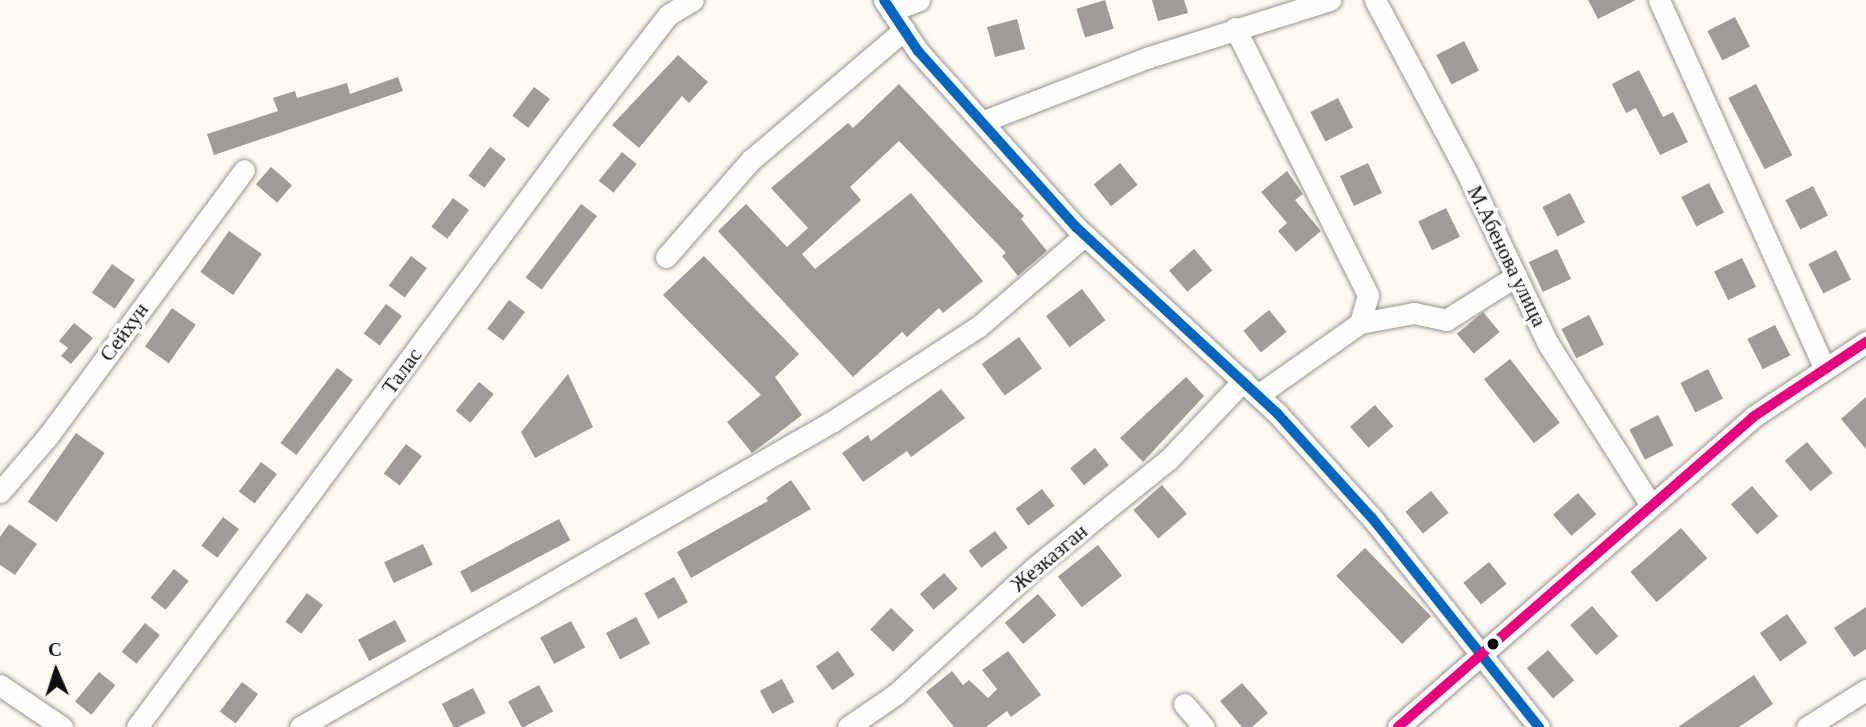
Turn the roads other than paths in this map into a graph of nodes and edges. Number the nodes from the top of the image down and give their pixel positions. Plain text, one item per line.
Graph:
1 (693, 0) edge
2 (919, 0) edge
3 (1330, 0) edge
4 (1375, 0) edge
5 (1659, 0) edge
6 (888, 5) edge
7 (1236, 28) junction
8 (904, 30) junction
9 (984, 121) junction
10 (244, 170) dead end
11 (1085, 235) junction
12 (666, 257) dead end
13 (1516, 276) junction
14 (1360, 323) junction
15 (1866, 342) edge
16 (1824, 367) junction
17 (1250, 388) junction
18 (0, 492) edge
19 (1651, 505) junction
20 (1482, 653) junction
21 (0, 685) edge
22 (1866, 690) edge
23 (1184, 704) dead end
24 (62, 727) edge
25 (136, 727) edge
26 (300, 727) edge
27 (848, 727) edge
28 (1204, 727) edge
29 (1398, 727) edge
30 (1539, 727) edge
31 (1807, 727) edge

1 - 25 street, Талас
2 - 6 street
3 - 7 street
4 - 13 street, М.Абенова улица
5 - 16 street
6 - 8 street
7 - 9 street
7 - 14 street
8 - 9 street
8 - 12 street
9 - 11 street
10 - 18 street, Сейхун
11 - 17 street
11 - 26 street
13 - 14 street
13 - 19 street, М.Абенова улица
14 - 17 street, Жезказган
15 - 16 street
16 - 19 street
17 - 20 street
17 - 27 street, Жезказган
19 - 20 street
20 - 29 street
20 - 30 street
21 - 24 street
22 - 31 street
23 - 28 street

